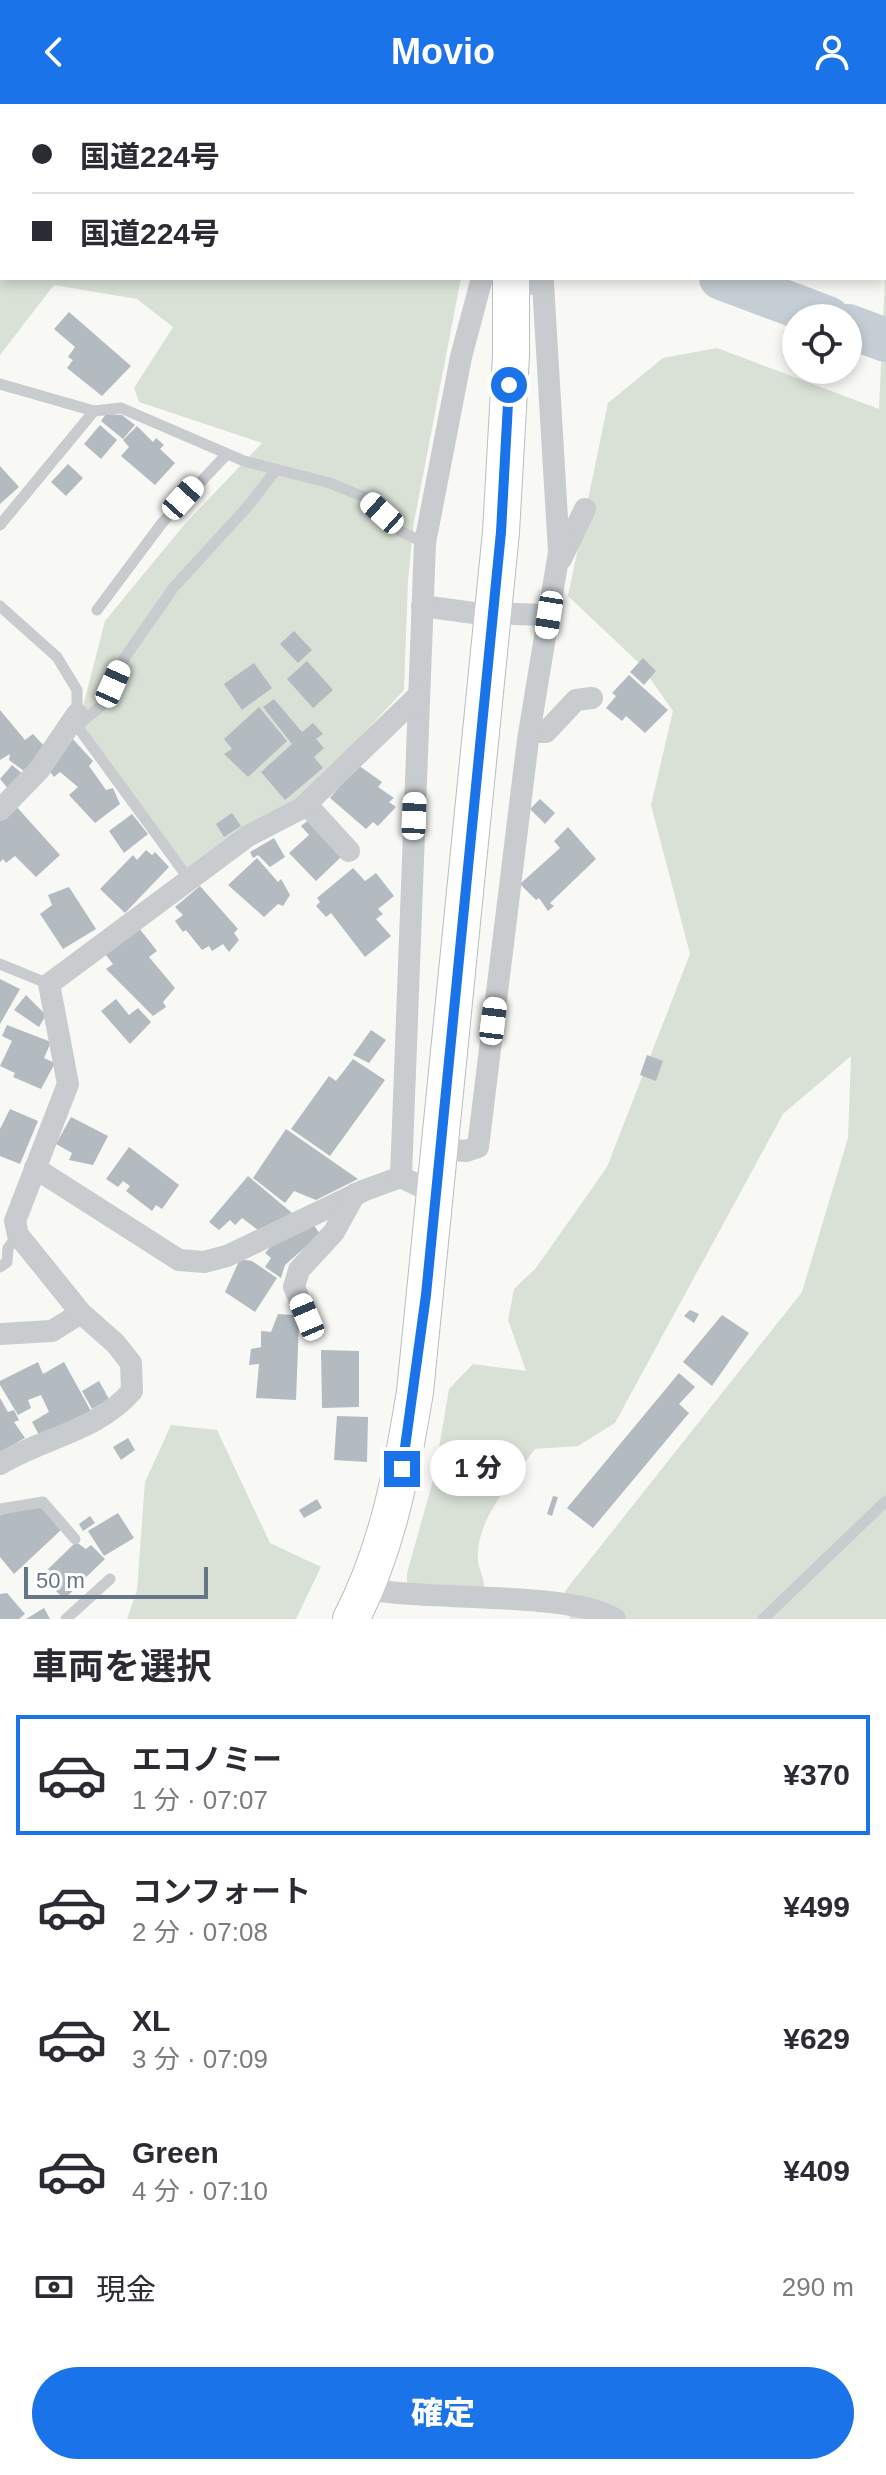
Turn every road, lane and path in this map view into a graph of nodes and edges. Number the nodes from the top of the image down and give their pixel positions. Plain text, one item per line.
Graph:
1 (501, 280) edge
2 (0, 384) edge
3 (94, 411) junction
4 (227, 454) junction
5 (275, 471) junction
6 (585, 509) dead end
7 (0, 525) edge
8 (425, 543) junction
9 (556, 569) junction
10 (0, 606) edge
11 (422, 606) junction
12 (97, 610) dead end
13 (474, 613) dead end
14 (514, 614) dead end
15 (549, 615) junction
16 (419, 695) junction
17 (592, 698) dead end
18 (77, 720) junction
19 (530, 732) junction
20 (306, 804) junction
21 (0, 810) edge
22 (349, 851) dead end
23 (189, 879) junction
24 (0, 964) edge
25 (49, 984) junction
26 (440, 1149) junction
27 (35, 1168) junction
28 (401, 1177) junction
29 (355, 1194) junction
30 (436, 1194) junction
31 (18, 1235) junction
32 (0, 1267) edge
33 (81, 1313) junction
34 (307, 1317) dead end
35 (0, 1334) edge
36 (0, 1464) edge
37 (886, 1501) edge
38 (0, 1509) edge
39 (75, 1539) dead end
40 (110, 1579) dead end
41 (358, 1604) edge
42 (66, 1619) edge
43 (615, 1619) edge
44 (763, 1619) edge

1 - 8 street
1 - 9 street
1 - 26 highway
2 - 3 lane
3 - 4 lane
3 - 7 lane
4 - 5 lane
4 - 12 lane
5 - 8 lane
5 - 18 lane
6 - 9 street
8 - 11 street
9 - 15 street
10 - 18 lane
11 - 13 street
11 - 16 street
14 - 15 street
15 - 19 street
16 - 20 street
16 - 28 street
17 - 19 street
18 - 21 street
18 - 23 lane
19 - 26 street
20 - 22 street
20 - 23 street
23 - 25 street
24 - 25 lane
25 - 27 street
26 - 30 highway
27 - 29 street
27 - 31 street
28 - 29 street
28 - 30 street
29 - 34 street
30 - 41 highway
31 - 32 lane
31 - 33 street
33 - 35 street
33 - 36 street
37 - 44 lane
38 - 39 lane
40 - 42 lane
41 - 43 street

